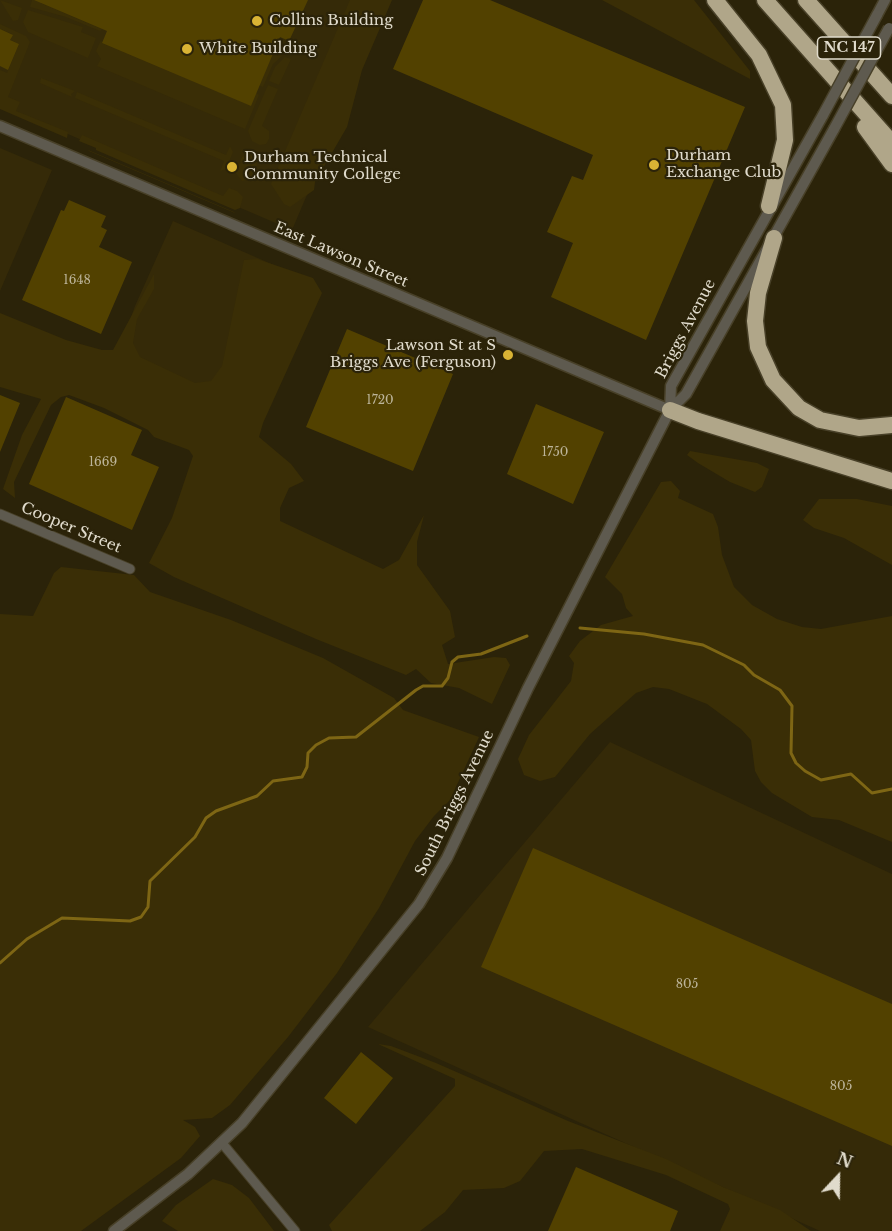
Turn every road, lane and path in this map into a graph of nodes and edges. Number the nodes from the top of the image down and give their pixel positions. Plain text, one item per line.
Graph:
1 (715, 0) edge
2 (765, 0) edge
3 (806, 0) edge
4 (885, 0) edge
5 (891, 26) edge
6 (807, 46) junction
7 (892, 96) edge
8 (0, 126) edge
9 (892, 143) edge
10 (892, 164) edge
11 (769, 206) junction
12 (774, 238) junction
13 (670, 410) junction
14 (892, 425) edge
15 (892, 482) edge
16 (0, 514) edge
17 (130, 569) dead end
18 (222, 1143) junction
19 (114, 1231) edge
20 (295, 1231) edge

1 - 11 highway
2 - 6 highway, NC 147
3 - 7 highway, NC 147
4 - 11 street, Briggs Avenue, bridge
5 - 12 street, Briggs Avenue, bridge
6 - 9 highway, NC 147
6 - 10 highway
8 - 13 street, East Lawson Street
11 - 13 street, Briggs Avenue
12 - 13 street, Briggs Avenue
12 - 14 highway
13 - 15 highway
13 - 18 street, South Briggs Avenue
16 - 17 street, Cooper Street
18 - 19 street, South Briggs Avenue
18 - 20 street

